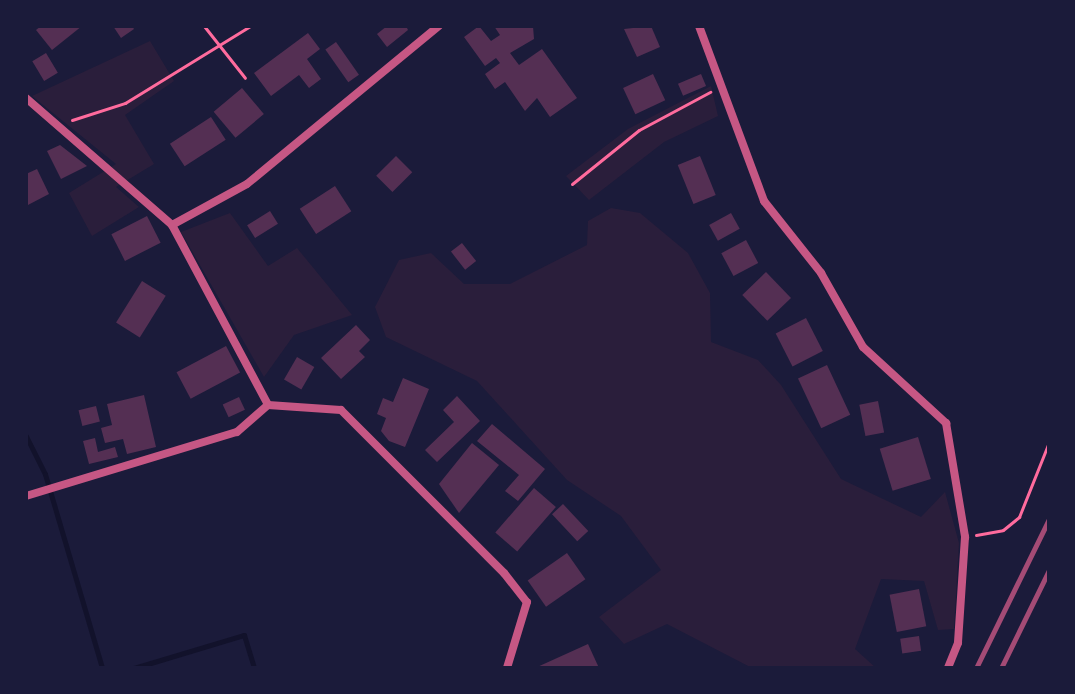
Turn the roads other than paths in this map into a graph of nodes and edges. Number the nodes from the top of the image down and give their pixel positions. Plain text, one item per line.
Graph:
1 (699, 26) edge
2 (436, 27) edge
3 (26, 98) edge
4 (172, 225) junction
5 (268, 405) junction
6 (26, 496) edge
7 (507, 668) edge
8 (948, 668) edge

1 - 8 street
2 - 4 street
3 - 4 street
4 - 5 street
5 - 6 street
5 - 7 street

